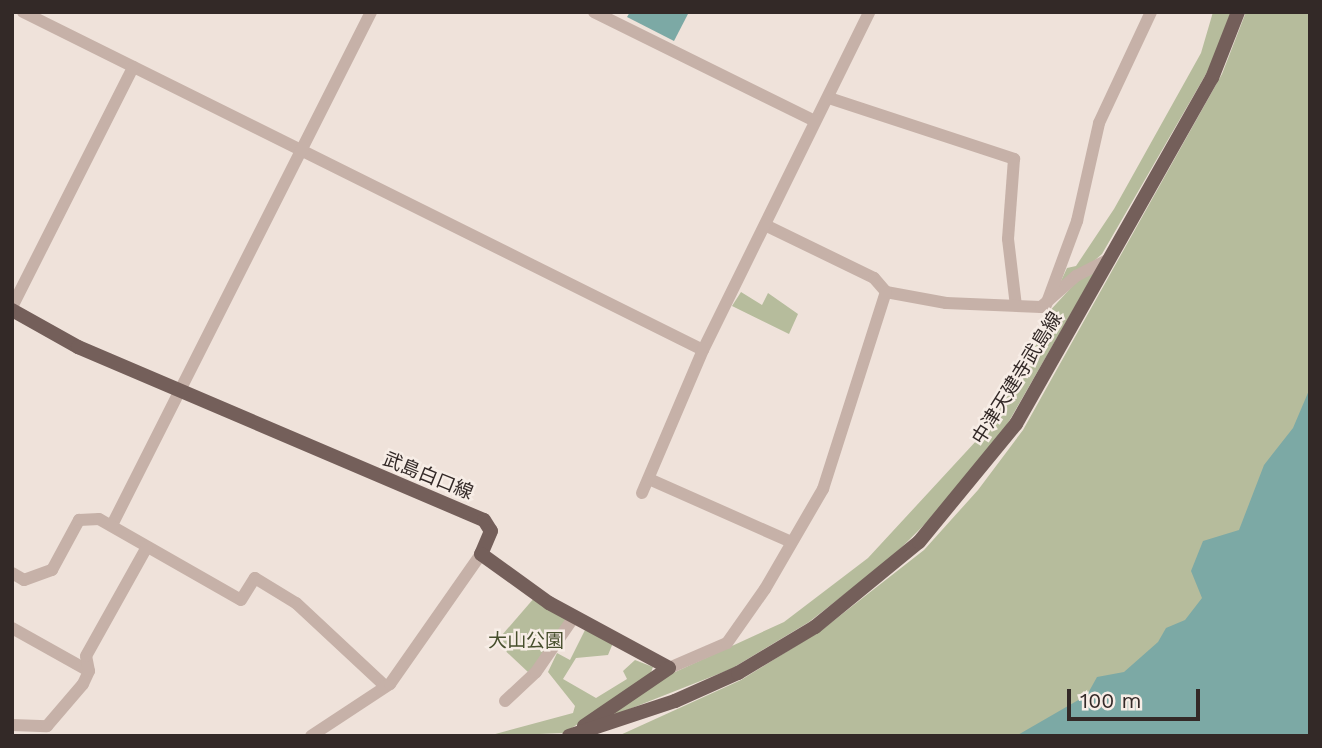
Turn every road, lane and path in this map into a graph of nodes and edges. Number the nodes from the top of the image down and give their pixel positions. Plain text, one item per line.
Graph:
1 (23, 12) edge
2 (371, 12) edge
3 (594, 12) edge
4 (869, 12) edge
5 (1151, 12) edge
6 (1238, 12) edge
7 (133, 67) junction
8 (829, 98) junction
9 (815, 121) junction
10 (302, 152) junction
11 (765, 226) junction
12 (1110, 259) junction
13 (886, 292) junction
14 (1016, 306) junction
15 (1046, 306) junction
16 (12, 309) edge
17 (703, 350) junction
18 (182, 393) junction
19 (649, 478) junction
20 (642, 493) dead end
21 (112, 524) junction
22 (791, 542) junction
23 (147, 547) junction
24 (481, 555) junction
25 (12, 573) edge
26 (574, 617) junction
27 (12, 628) edge
28 (669, 667) junction
29 (89, 671) junction
30 (383, 684) junction
31 (505, 701) dead end
32 (12, 725) edge
33 (570, 735) edge
34 (311, 736) edge

1 - 7 street
2 - 10 street
3 - 9 street
4 - 8 street
5 - 15 street
6 - 12 main road, 中津天建寺武島線
7 - 10 street
7 - 16 street
8 - 9 street
8 - 14 street
9 - 11 street
10 - 17 street
10 - 18 street
11 - 13 street
11 - 17 street
12 - 15 street
12 - 33 main road, 中津天建寺武島線
13 - 14 street
13 - 22 street
14 - 15 street
16 - 18 main road, 武島白口線
17 - 19 street
18 - 21 street
18 - 24 main road, 武島白口線
19 - 20 street
19 - 22 street
21 - 23 street
21 - 25 street
22 - 28 street
23 - 29 street
23 - 30 street
24 - 26 main road
24 - 30 street
26 - 28 main road
26 - 31 street
27 - 29 street
28 - 33 main road
29 - 32 street
30 - 34 street

